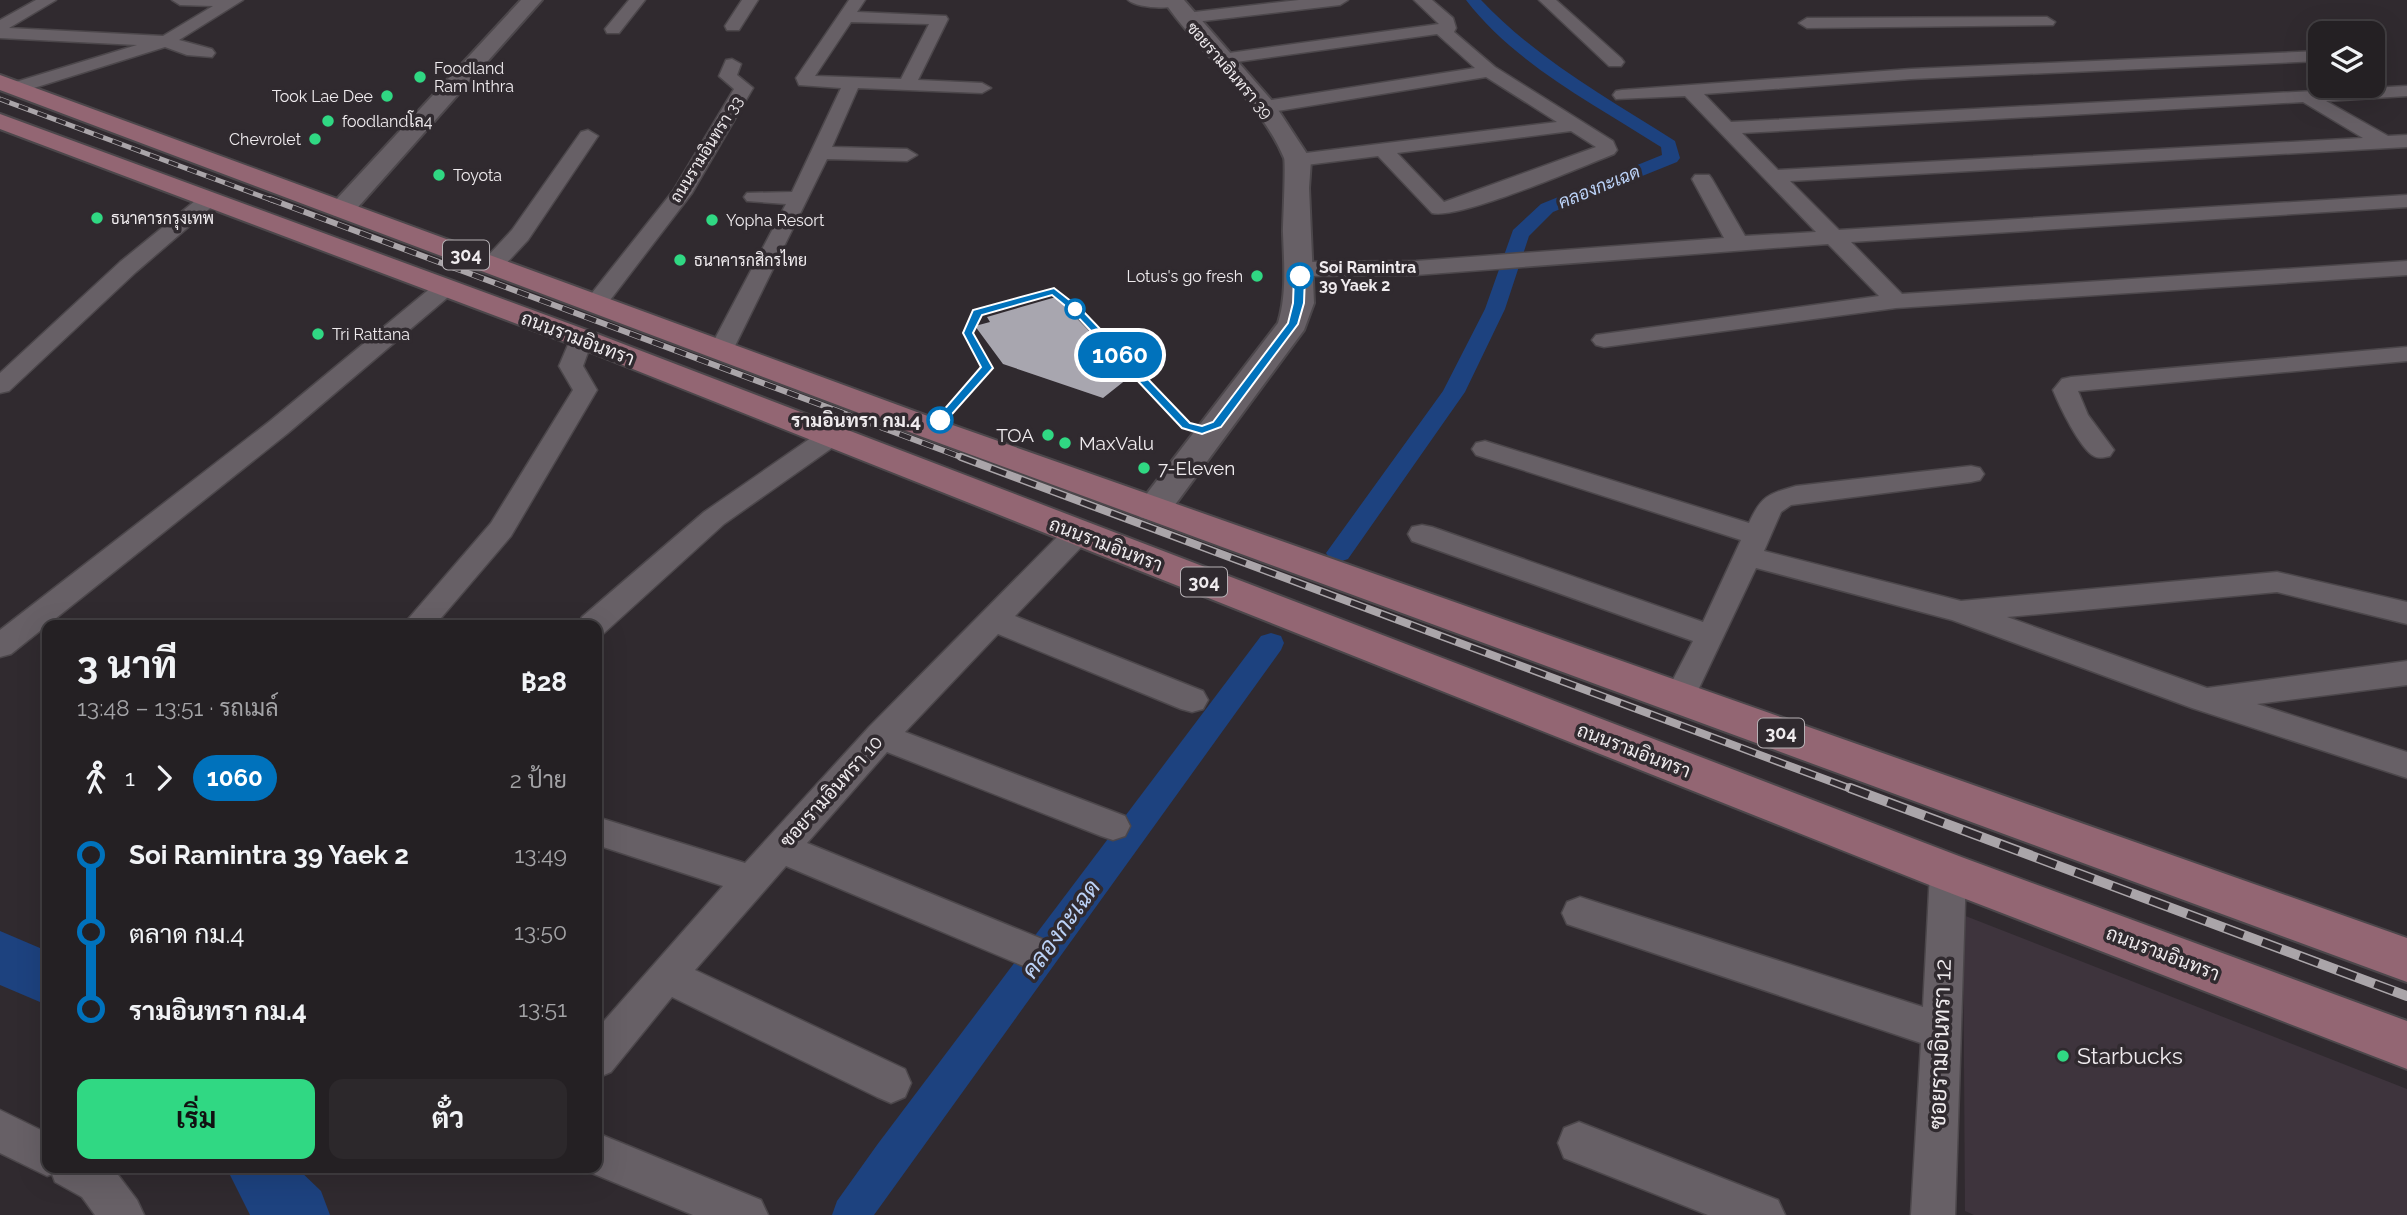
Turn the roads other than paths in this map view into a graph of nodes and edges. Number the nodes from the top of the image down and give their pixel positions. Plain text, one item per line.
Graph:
1 (48, 0) edge
2 (180, 0) edge
3 (532, 0) edge
4 (637, 0) edge
5 (750, 0) edge
6 (857, 0) edge
7 (913, 0) edge
8 (1136, 0) edge
9 (1340, 0) edge
10 (1422, 0) edge
11 (1547, 0) edge
12 (233, 1) edge
13 (1178, 7) edge
14 (1914, 7) dead end
15 (846, 16) junction
16 (903, 18) junction
17 (1928, 22) junction
18 (2047, 22) dead end
19 (1807, 23) dead end
20 (733, 26) dead end
21 (0, 27) edge
22 (613, 29) dead end
23 (1441, 29) junction
24 (0, 33) edge
25 (166, 41) junction
26 (206, 53) dead end
27 (2308, 57) edge
28 (1222, 59) junction
29 (2244, 61) junction
30 (1615, 62) dead end
31 (732, 64) dead end
32 (1489, 71) junction
33 (852, 83) junction
34 (907, 85) junction
35 (982, 88) dead end
36 (1690, 91) junction
37 (2407, 91) edge
38 (2385, 93) edge
39 (1622, 95) dead end
40 (5, 97) edge
41 (2308, 98) junction
42 (1265, 107) junction
43 (1577, 125) junction
44 (1729, 128) junction
45 (588, 136) dead end
46 (2407, 141) edge
47 (2386, 143) junction
48 (1381, 148) junction
49 (818, 153) junction
50 (907, 155) dead end
51 (2407, 155) edge
52 (1298, 160) junction
53 (1774, 176) junction
54 (1702, 179) dead end
55 (754, 197) dead end
56 (799, 198) junction
57 (208, 200) junction
58 (2407, 201) edge
59 (342, 209) junction
60 (1835, 237) junction
61 (1738, 243) junction
62 (492, 265) junction
63 (2407, 268) edge
64 (1300, 269) junction
65 (446, 287) junction
66 (1896, 302) junction
67 (596, 303) junction
68 (581, 338) junction
69 (1604, 340) dead end
70 (721, 350) junction
71 (2407, 354) edge
72 (0, 386) edge
73 (830, 438) junction
74 (1485, 449) dead end
75 (2101, 450) dead end
76 (1971, 474) dead end
77 (1153, 509) junction
78 (1078, 533) junction
79 (1422, 534) dead end
80 (1752, 545) junction
81 (1959, 611) junction
82 (2407, 613) edge
83 (422, 620) edge
84 (599, 620) edge
85 (994, 620) junction
86 (1711, 636) junction
87 (0, 646) edge
88 (2407, 673) edge
89 (1680, 697) junction
90 (2203, 699) junction
91 (1192, 700) dead end
92 (881, 736) junction
93 (2407, 765) edge
94 (1113, 826) dead end
95 (602, 833) edge
96 (779, 847) junction
97 (1948, 872) junction
98 (751, 880) junction
99 (1580, 913) dead end
100 (1034, 953) dead end
101 (2407, 960) edge
102 (666, 975) junction
103 (1940, 1031) junction
104 (602, 1044) edge
105 (2407, 1045) edge
106 (891, 1083) dead end
107 (0, 1130) edge
108 (1579, 1143) dead end
109 (42, 1152) edge
110 (602, 1156) edge
111 (81, 1173) edge
112 (122, 1215) edge
113 (746, 1215) edge
114 (1763, 1215) edge
115 (1933, 1215) edge

1 - 21 street
2 - 12 street
3 - 59 street
4 - 22 street
5 - 20 street
6 - 15 street
7 - 16 street
8 - 13 street
9 - 13 street
10 - 23 street
11 - 30 street
12 - 25 street
13 - 28 street, ซอยรามอินทรา 39
14 - 17 street
15 - 16 street
15 - 33 street
16 - 34 street
17 - 18 street
17 - 19 street
23 - 28 street
23 - 32 street
24 - 25 street
25 - 26 street
25 - 40 street
27 - 29 street
28 - 42 street, ซอยรามอินทรา 39
29 - 36 street
29 - 41 street
31 - 67 street, ถนนรามอินทรา 33
32 - 42 street
32 - 43 street
33 - 34 street
33 - 49 street
34 - 35 street
36 - 39 street
36 - 44 street
37 - 38 street
40 - 57 main road, ถนนรามอินทรา / 304
40 - 59 main road, ถนนรามอินทรา / 304
41 - 44 street
41 - 47 street
42 - 52 street, ซอยรามอินทรา 39
43 - 48 street
43 - 48 street
44 - 53 street
45 - 62 street
46 - 47 street
47 - 51 street
47 - 53 street
48 - 52 street
49 - 50 street
49 - 56 street
52 - 64 street
53 - 60 street
54 - 61 street
55 - 56 street
56 - 70 street
57 - 65 main road, ถนนรามอินทรา / 304
57 - 72 street
58 - 60 street
59 - 62 main road, ถนนรามอินทรา / 304
60 - 61 street
60 - 66 street
61 - 64 street
62 - 67 main road, ถนนรามอินทรา / 304
63 - 66 street
64 - 77 street
65 - 68 main road, ถนนรามอินทรา / 304
65 - 87 street
66 - 69 street
67 - 70 main road, ถนนรามอินทรา / 304
68 - 73 main road, ถนนรามอินทรา / 304
68 - 83 street
70 - 77 main road, ถนนรามอินทรา / 304
71 - 75 street
73 - 78 main road, ถนนรามอินทรา / 304
73 - 84 street
74 - 80 street
76 - 80 street
77 - 89 main road, ถนนรามอินทรา / 304
78 - 85 street, ซอยรามอินทรา 10
78 - 97 main road, ถนนรามอินทรา / 304
79 - 86 street
80 - 81 street
80 - 86 street
81 - 82 street
81 - 90 street
85 - 91 street
85 - 92 street, ซอยรามอินทรา 10
86 - 89 street
88 - 90 street
89 - 101 main road, ถนนรามอินทรา / 304
90 - 93 street
92 - 94 street
92 - 96 street, ซอยรามอินทรา 10
95 - 98 street
96 - 98 street, ซอยรามอินทรา 10
96 - 100 street
97 - 103 street, ซอยรามอินทรา 12
97 - 105 main road, ถนนรามอินทรา / 304
98 - 102 street, ซอยรามอินทรา 10
99 - 103 street
102 - 104 street, ซอยรามอินทรา 10
102 - 106 street
103 - 115 street, ซอยรามอินทรา 12
107 - 109 street
108 - 114 street
110 - 113 street
111 - 112 street

